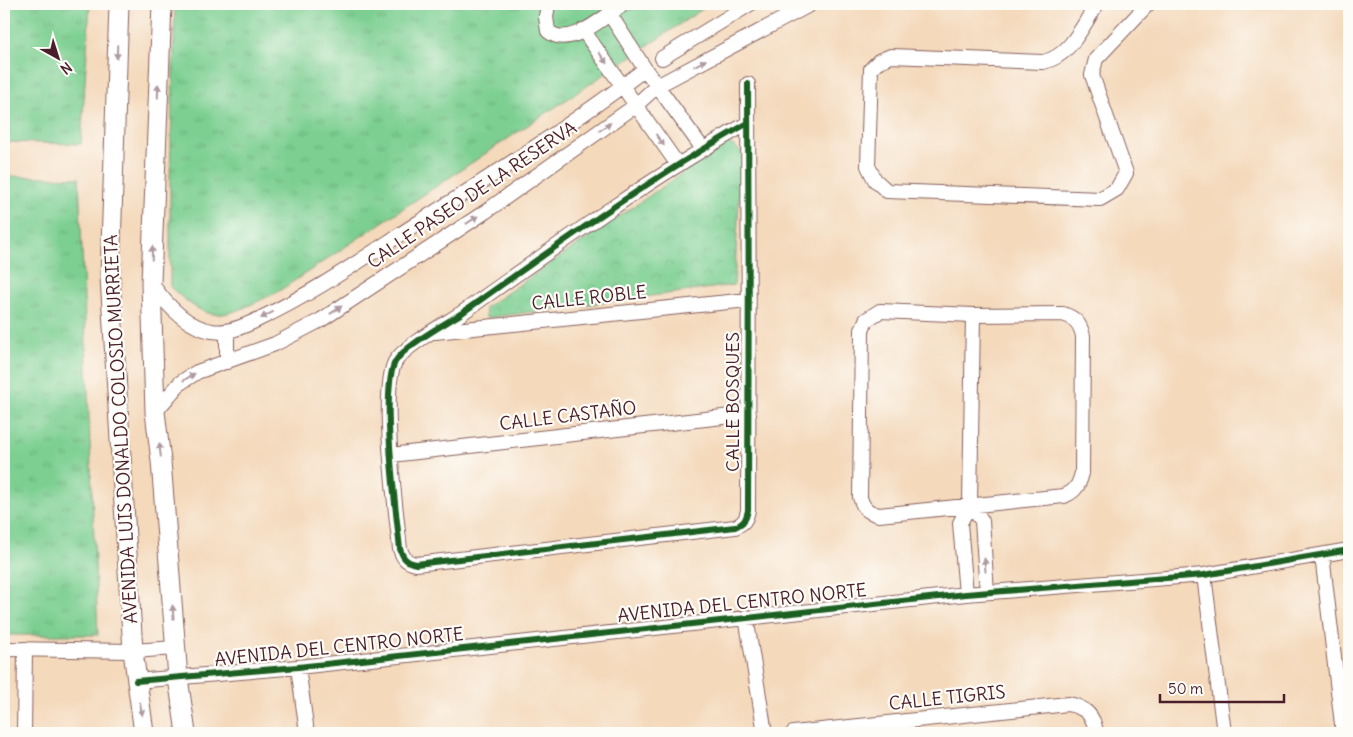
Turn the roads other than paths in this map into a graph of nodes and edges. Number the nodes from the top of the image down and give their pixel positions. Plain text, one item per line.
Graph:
1 (119, 4) edge
2 (162, 4) edge
3 (548, 4) edge
4 (624, 4) edge
5 (750, 4) edge
6 (811, 4) edge
7 (1097, 4) edge
8 (1148, 4) edge
9 (609, 13) junction
10 (583, 30) junction
11 (662, 58) dead end
12 (645, 70) junction
13 (748, 84) dead end
14 (623, 86) junction
15 (657, 86) junction
16 (635, 106) junction
17 (748, 123) junction
18 (703, 149) junction
19 (678, 165) junction
20 (151, 283) junction
21 (748, 300) junction
22 (973, 315) junction
23 (227, 331) junction
24 (433, 333) junction
25 (227, 362) junction
26 (155, 412) junction
27 (748, 414) junction
28 (391, 455) junction
29 (970, 504) junction
30 (1349, 550) edge
31 (1322, 555) junction
32 (1204, 575) junction
33 (987, 592) junction
34 (966, 594) junction
35 (746, 617) junction
36 (175, 648) junction
37 (4, 649) edge
38 (25, 649) junction
39 (133, 651) junction
40 (1343, 665) edge
41 (298, 667) junction
42 (178, 678) junction
43 (136, 681) junction
44 (1096, 729) edge
45 (24, 733) edge
46 (144, 733) edge
47 (186, 733) edge
48 (307, 733) edge
49 (765, 733) edge
50 (793, 733) edge
51 (1224, 733) edge
52 (1343, 733) edge

1 -> 39 main road, AVENIDA LUIS DONALDO COLOSIO MURRIETA
20 -> 2 main road, AVENIDA LUIS DONALDO COLOSIO MURRIETA
3 - 10 street
4 - 9 street
5 - 11 street
15 -> 6 street, CALLE PASEO DE LA RESERVA
7 - 8 street
9 - 10 street
9 - 12 street
10 -> 14 street
12 - 14 street, CALLE PASEO DE LA RESERVA
12 - 15 street
13 - 17 street
14 - 16 street
14 -> 23 street, CALLE PASEO DE LA RESERVA
15 - 16 street, CALLE PASEO DE LA RESERVA
15 - 18 street
16 -> 19 street
25 -> 16 street, CALLE PASEO DE LA RESERVA
17 - 18 street, CALLE BOSQUES
17 - 21 street, CALLE BOSQUES
18 - 19 street, CALLE BOSQUES
19 - 24 street, CALLE BOSQUES
20 - 23 street, CALLE PASEO DE LA RESERVA
20 - 26 main road, AVENIDA LUIS DONALDO COLOSIO MURRIETA
21 - 24 street, CALLE ROBLE
21 - 27 street, CALLE BOSQUES
22 - 29 street
22 - 29 street
22 - 29 street
23 - 25 street
24 - 28 street, CALLE BOSQUES
26 -> 25 street, CALLE PASEO DE LA RESERVA
36 -> 26 main road, AVENIDA LUIS DONALDO COLOSIO MURRIETA
27 - 28 street, CALLE CASTAÑO
27 - 28 street, CALLE BOSQUES
33 -> 29 street
29 - 34 street
30 - 31 street, AVENIDA DEL CENTRO NORTE
31 - 32 street, AVENIDA DEL CENTRO NORTE
31 - 40 street
32 - 33 street, AVENIDA DEL CENTRO NORTE
32 - 51 street
33 - 34 street, AVENIDA DEL CENTRO NORTE
34 - 35 street, AVENIDA DEL CENTRO NORTE
35 - 41 street, AVENIDA DEL CENTRO NORTE
35 - 49 street
36 - 39 street
36 - 42 main road, AVENIDA LUIS DONALDO COLOSIO MURRIETA
37 - 38 street
38 - 39 street
38 - 45 street
39 - 43 main road, AVENIDA LUIS DONALDO COLOSIO MURRIETA
40 - 52 street
41 - 42 street, AVENIDA DEL CENTRO NORTE
41 - 48 street
42 - 43 street, AVENIDA DEL CENTRO NORTE
42 - 47 main road, AVENIDA LUIS DONALDO COLOSIO MURRIETA
43 -> 46 main road, AVENIDA LUIS DONALDO COLOSIO MURRIETA
44 - 50 street, CALLE TIGRIS

